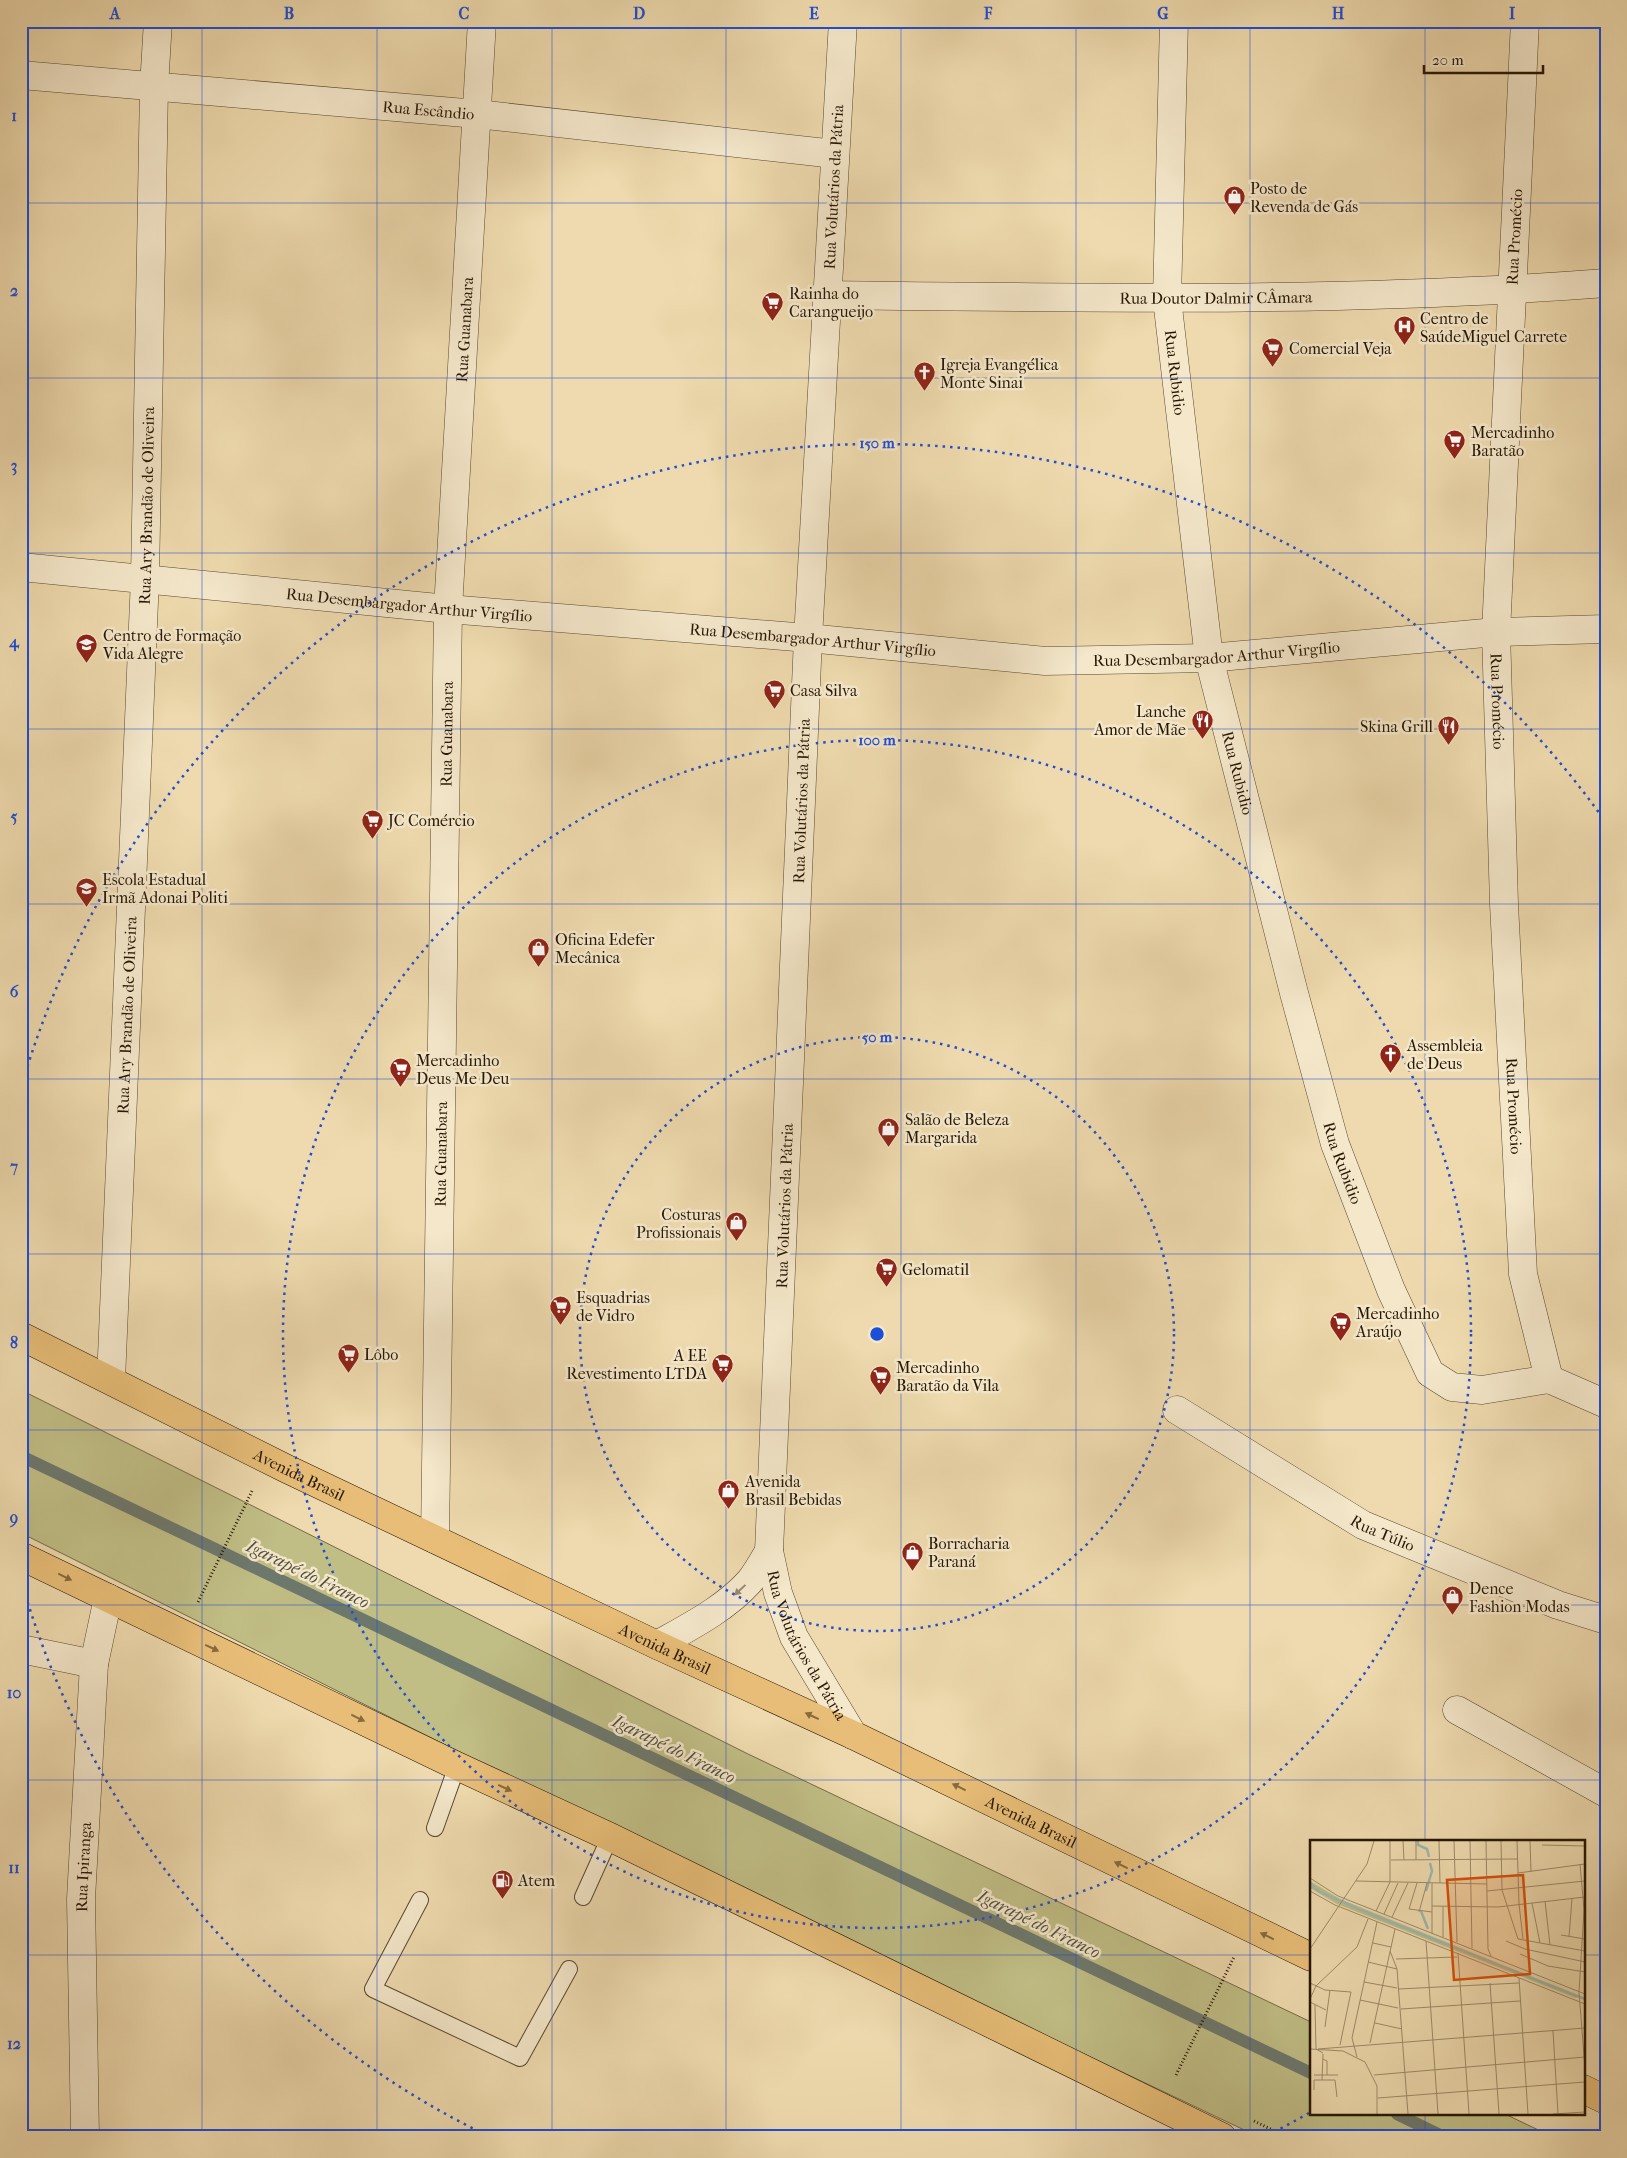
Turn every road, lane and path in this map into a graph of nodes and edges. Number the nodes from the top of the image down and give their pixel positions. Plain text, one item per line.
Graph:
1 (158, 21) edge
2 (482, 21) edge
3 (843, 21) edge
4 (1174, 21) edge
5 (1525, 21) edge
6 (21, 75) edge
7 (154, 87) junction
8 (477, 114) junction
9 (835, 154) junction
10 (1606, 283) edge
11 (1511, 290) junction
12 (826, 294) junction
13 (1168, 299) junction
14 (21, 567) edge
15 (145, 578) junction
16 (448, 609) junction
17 (1606, 629) edge
18 (1496, 632) junction
19 (808, 638) junction
20 (1208, 658) junction
21 (21, 1336) edge
22 (1549, 1379) junction
23 (111, 1380) junction
24 (1606, 1404) edge
25 (1177, 1410) dead end
26 (253, 1490) dead end
27 (435, 1539) junction
28 (769, 1551) junction
29 (21, 1556) edge
30 (108, 1598) junction
31 (195, 1609) dead end
32 (1606, 1620) edge
33 (656, 1645) junction
34 (21, 1649) edge
35 (94, 1664) junction
36 (1457, 1710) dead end
37 (853, 1735) junction
38 (457, 1766) junction
39 (1606, 1793) edge
40 (435, 1828) dead end
41 (610, 1837) junction
42 (583, 1897) dead end
43 (420, 1900) dead end
44 (1310, 1958) edge
45 (1230, 1965) dead end
46 (569, 1969) dead end
47 (1180, 2067) dead end
48 (1584, 2090) edge
49 (1606, 2100) edge
50 (85, 2137) edge
51 (1222, 2137) edge

1 - 7 street, Rua Ary Brandão de Oliveira
2 - 8 street, Rua Guanabara
3 - 9 street, Rua Volutários da Pátria
4 - 13 street, Rua Rubidio
5 - 11 street, Rua Promécio
6 - 7 street, Rua Escândio
7 - 8 street, Rua Escândio
7 - 15 street, Rua Ary Brandão de Oliveira
8 - 9 street, Rua Escândio
8 - 16 street, Rua Guanabara
9 - 12 street, Rua Volutários da Pátria
10 - 11 street, Rua Doutor Dalmir CÂmara
11 - 13 street, Rua Doutor Dalmir CÂmara
11 - 18 street, Rua Promécio
12 - 13 street, Rua Doutor Dalmir CÂmara
12 - 19 street, Rua Volutários da Pátria
13 - 20 street, Rua Rubidio
14 - 15 street, Rua Desembargador Arthur Virgílio
15 - 16 street, Rua Desembargador Arthur Virgílio
15 - 23 street, Rua Ary Brandão de Oliveira
16 - 19 street, Rua Desembargador Arthur Virgílio
16 - 27 street, Rua Guanabara
17 - 18 street, Rua Desembargador Arthur Virgílio
18 - 20 street, Rua Desembargador Arthur Virgílio
18 - 22 street, Rua Promécio
19 - 20 street, Rua Desembargador Arthur Virgílio
19 - 28 street, Rua Volutários da Pátria
20 - 22 street, Rua Rubidio
21 - 23 highway, Avenida Brasil
22 - 24 street
23 - 27 highway, Avenida Brasil
25 - 32 street, Rua Túlio
26 - 31 path
27 - 33 highway, Avenida Brasil
28 -> 33 street, Rua Volutários da Pátria
28 - 37 street, Rua Volutários da Pátria
29 -> 30 highway
30 - 35 street, Rua Ipiranga
30 -> 38 highway
37 -> 33 highway, Avenida Brasil
34 - 35 street
35 - 50 street, Rua Ipiranga
36 - 39 street
44 -> 37 highway, Avenida Brasil
38 - 40 lane
38 -> 41 highway
41 - 42 lane
41 - 51 highway
43 - 46 lane
45 - 47 path
48 - 49 highway

